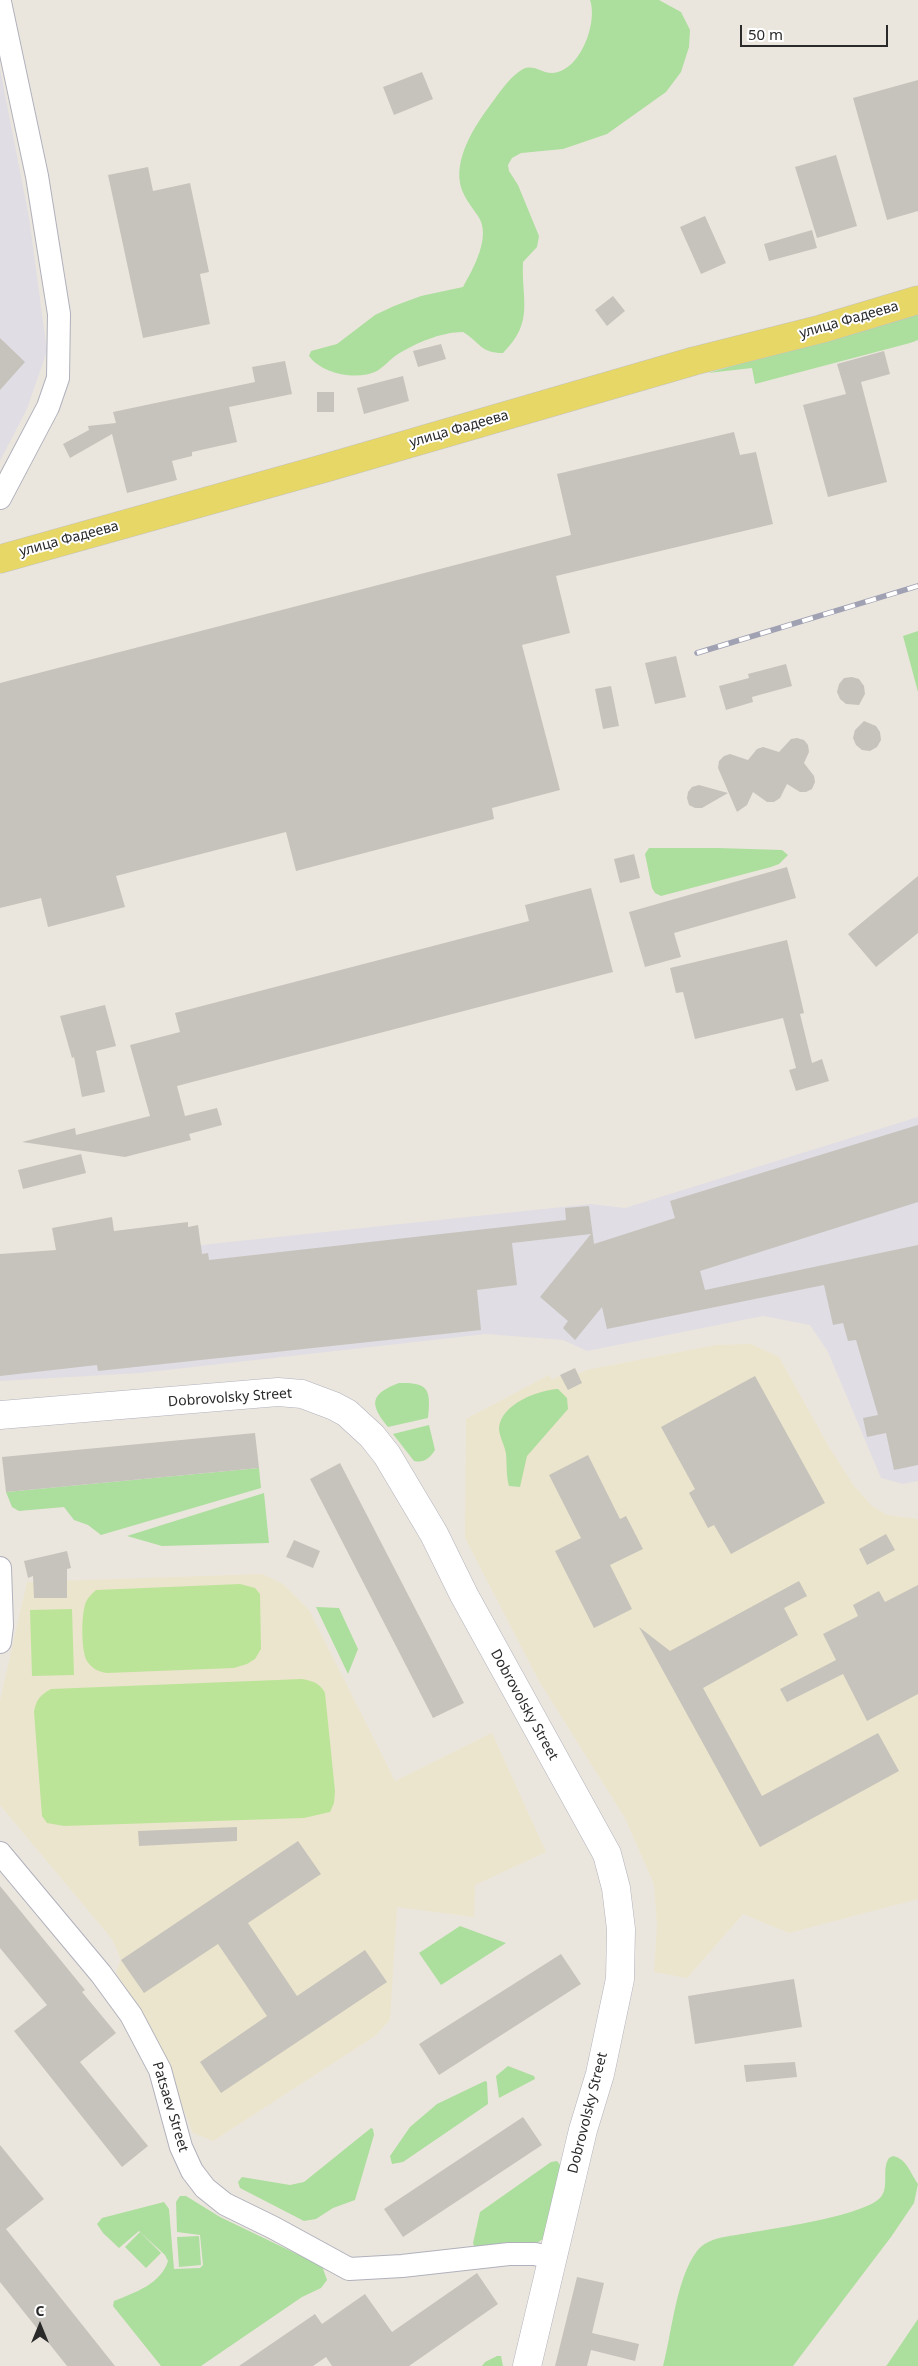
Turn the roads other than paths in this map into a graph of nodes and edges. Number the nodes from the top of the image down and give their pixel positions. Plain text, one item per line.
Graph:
1 (0, 2) edge
2 (3, 36) edge
3 (918, 300) edge
4 (0, 498) edge
5 (0, 558) edge
6 (0, 1415) edge
7 (0, 1568) edge
8 (0, 1642) edge
9 (0, 1853) edge
10 (552, 2258) junction
11 (526, 2366) edge

1 - 2 street
2 - 4 street
3 - 5 main road, улица Фадеева
6 - 10 main road, Dobrovolsky Street
7 - 8 street
9 - 10 street, Patsaev Street
10 - 11 main road, Dobrovolsky Street

